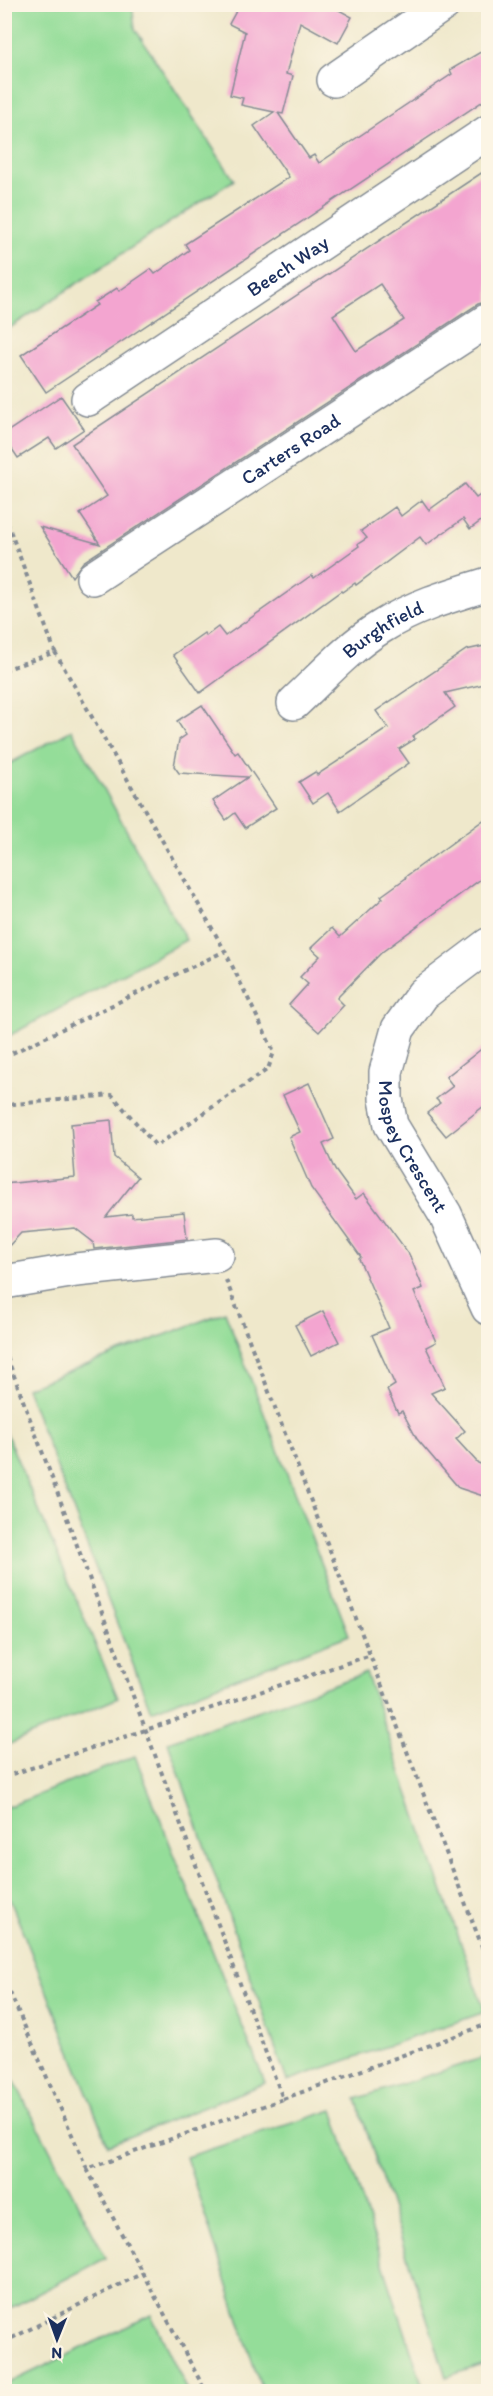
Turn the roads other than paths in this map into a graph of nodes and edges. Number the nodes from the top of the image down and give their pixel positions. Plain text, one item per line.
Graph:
1 (444, 4) edge
2 (334, 80) dead end
3 (489, 132) edge
4 (489, 320) edge
5 (88, 399) dead end
6 (93, 578) dead end
7 (489, 584) edge
8 (294, 703) dead end
9 (489, 945) edge
10 (217, 1254) road end
11 (4, 1282) edge
12 (489, 1308) edge

1 - 2 street
3 - 5 street, Beech Way
4 - 6 street, Carters Road
7 - 8 street, Burghfield
9 - 12 street, Mospey Crescent
10 - 11 street

